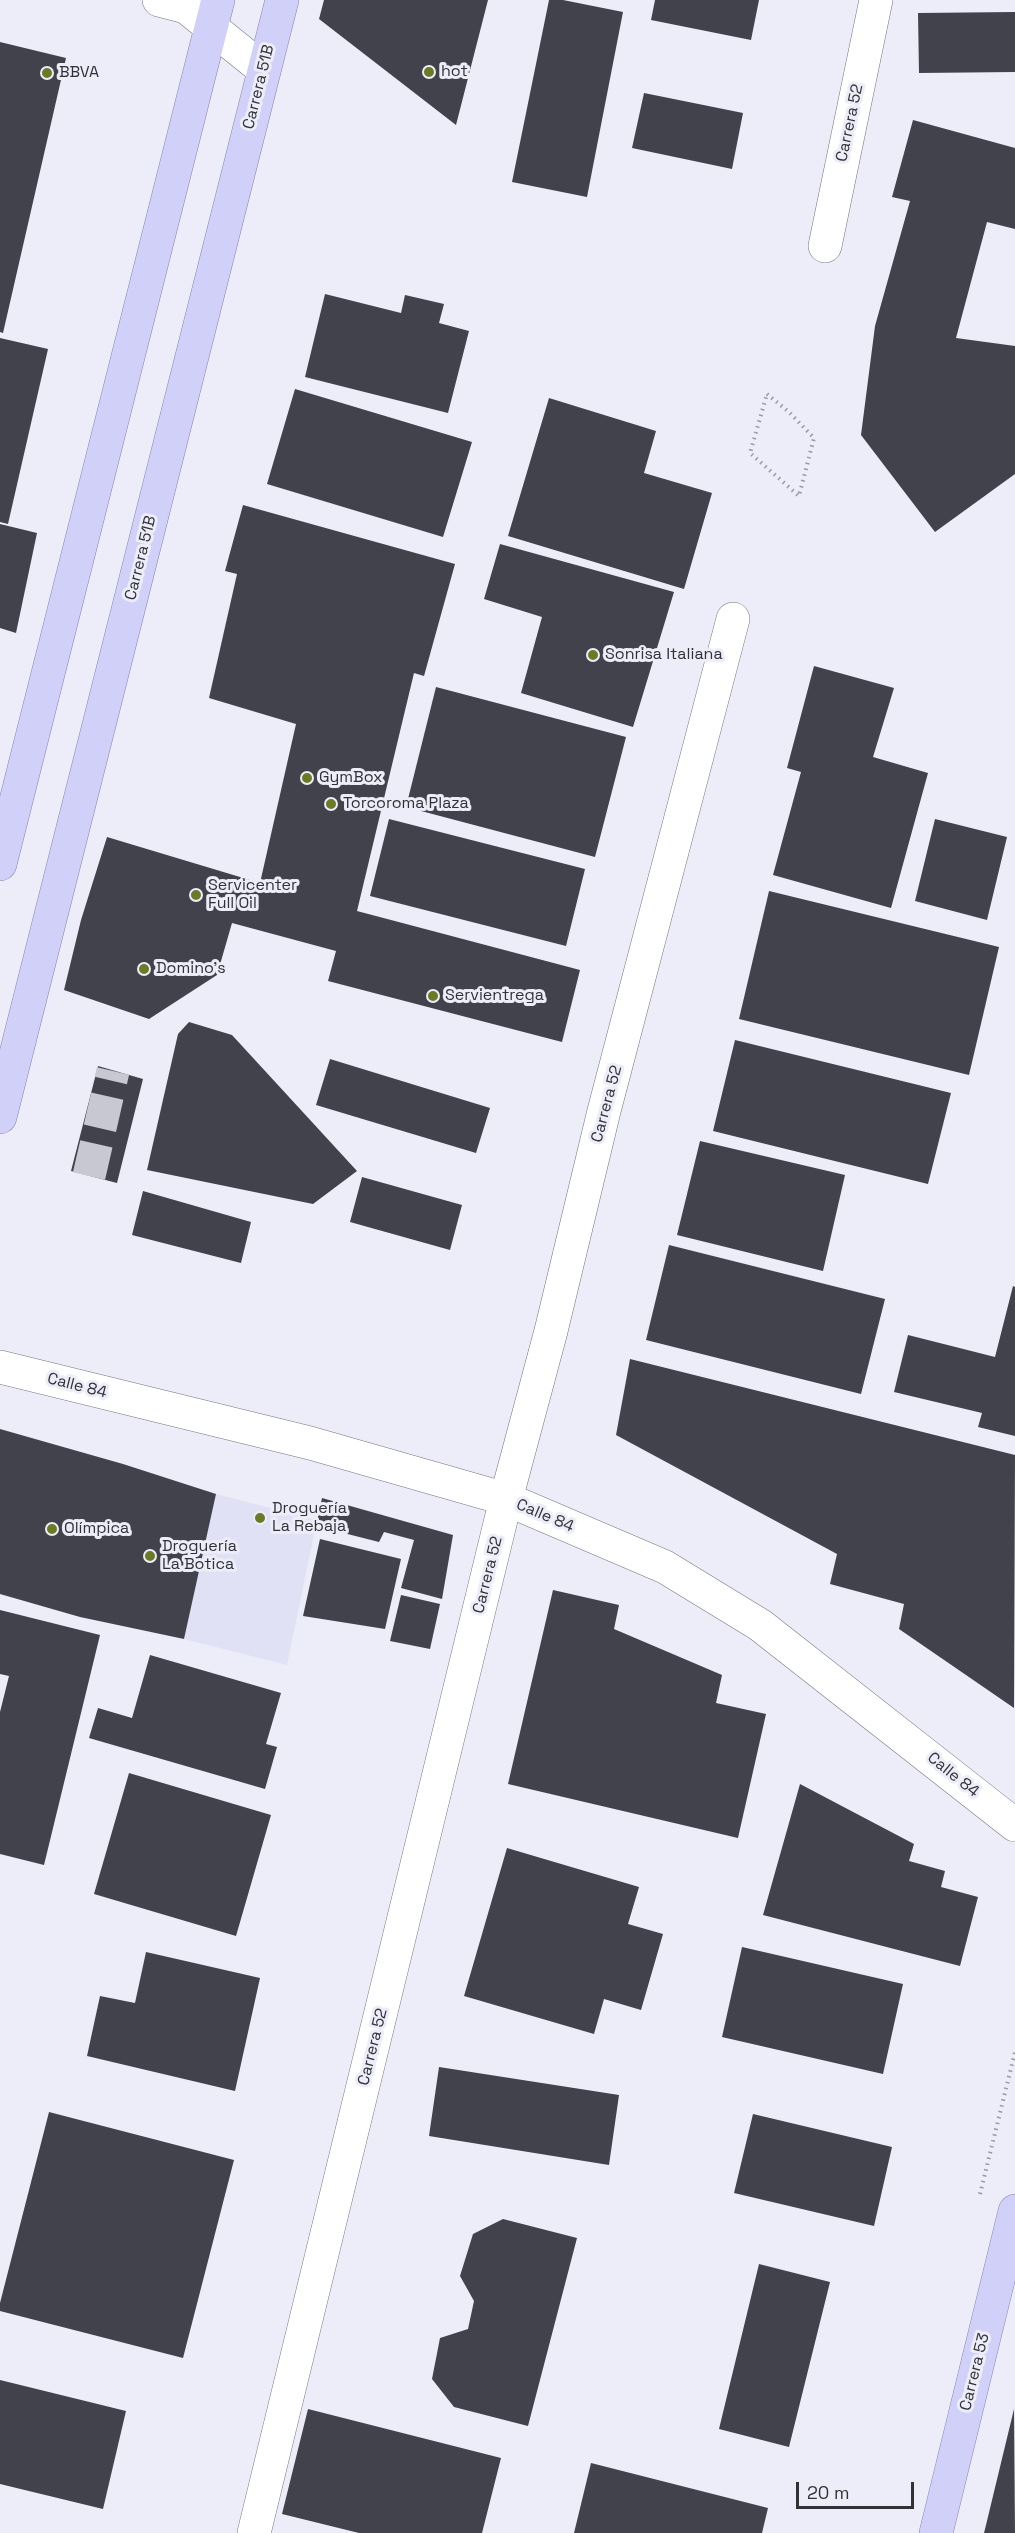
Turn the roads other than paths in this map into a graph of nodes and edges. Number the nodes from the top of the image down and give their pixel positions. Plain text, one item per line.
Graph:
1 (159, 0) edge
2 (282, 0) edge
3 (876, 0) edge
4 (214, 13) edge
5 (264, 70) junction
6 (825, 246) dead end
7 (733, 619) dead end
8 (0, 864) edge
9 (0, 1117) edge
10 (0, 1367) edge
11 (506, 1499) junction
12 (1015, 1825) edge
13 (1015, 2211) edge
14 (254, 2533) edge
15 (936, 2533) edge

1 - 4 street
2 - 5 main road, Carrera 51B
3 - 6 street, Carrera 52
4 - 5 street
4 - 8 main road
5 - 9 main road, Carrera 51B
7 - 11 street, Carrera 52
10 - 11 street, Calle 84
11 - 12 street, Calle 84
11 - 14 street, Carrera 52
13 - 15 main road, Carrera 53

